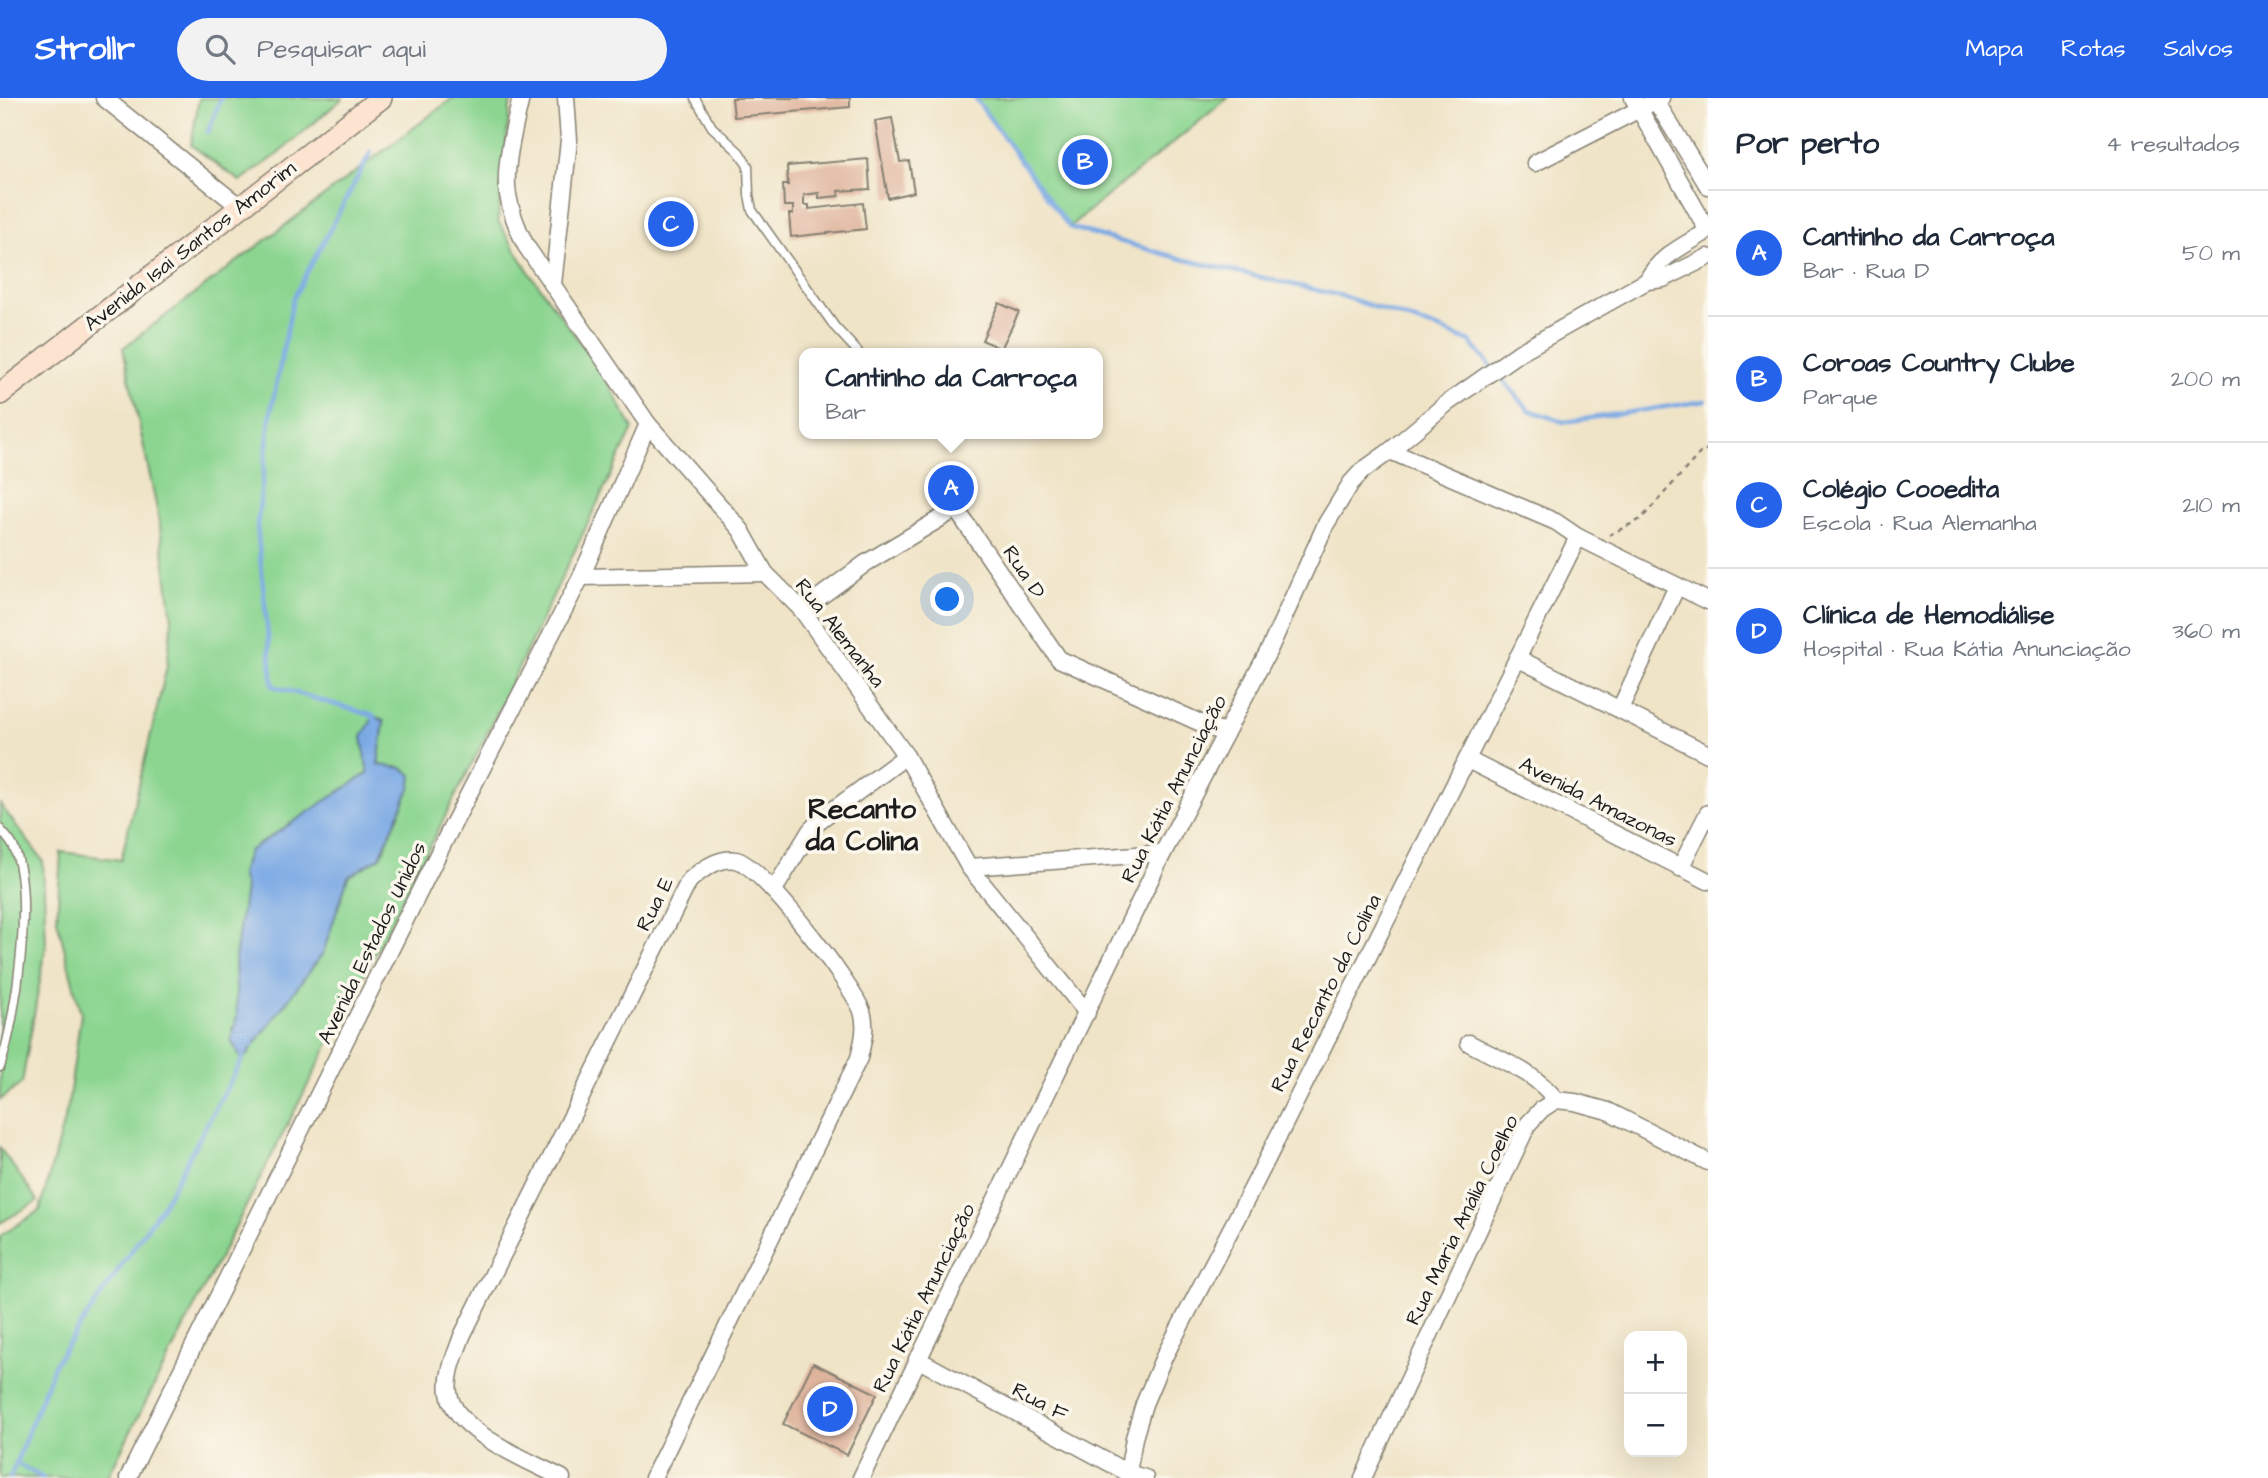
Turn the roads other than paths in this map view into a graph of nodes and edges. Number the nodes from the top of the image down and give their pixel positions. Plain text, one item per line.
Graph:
1 (104, 98) edge
2 (381, 98) edge
3 (522, 98) edge
4 (566, 98) edge
5 (695, 98) edge
6 (1657, 99) edge
7 (1636, 104) edge
8 (1535, 163) dead end
9 (1708, 186) edge
10 (240, 207) junction
11 (1708, 231) edge
12 (1708, 257) edge
13 (1647, 281) junction
14 (553, 284) junction
15 (854, 348) edge
16 (0, 394) edge
17 (648, 424) junction
18 (1390, 451) junction
19 (1585, 540) junction
20 (765, 573) junction
21 (581, 577) junction
22 (1677, 586) junction
23 (1708, 601) edge
24 (802, 610) junction
25 (1517, 658) junction
26 (1620, 709) junction
27 (1225, 734) junction
28 (1708, 754) edge
29 (906, 756) junction
30 (1468, 760) junction
31 (1708, 813) edge
32 (0, 829) edge
33 (1163, 853) junction
34 (969, 867) junction
35 (1680, 868) junction
36 (1708, 881) edge
37 (774, 890) junction
38 (1087, 1013) junction
39 (1469, 1042) dead end
40 (0, 1067) edge
41 (1556, 1100) junction
42 (1708, 1162) edge
43 (917, 1359) junction
44 (1128, 1473) junction
45 (128, 1478) edge
46 (562, 1478) edge
47 (653, 1478) edge
48 (862, 1478) edge
49 (1145, 1478) edge
50 (1363, 1478) edge

1 - 10 street
2 - 10 main road, Avenida Isai Santos Amorim
3 - 14 street, Rua Alemanha
4 - 14 street
5 - 15 lane
6 - 7 street
6 - 9 street
7 - 8 street
7 - 11 street
10 - 16 main road, Avenida Isai Santos Amorim
11 - 13 street
12 - 13 street
13 - 18 street, Rua Kátia Anunciação
14 - 17 street, Rua Alemanha
17 - 20 street, Rua Alemanha
17 - 21 street, Avenida Estados Unidos
18 - 19 street
18 - 27 street, Rua Kátia Anunciação
19 - 22 street
19 - 25 street, Rua Recanto da Colina
20 - 21 street
20 - 24 street, Rua Alemanha
21 - 45 street, Avenida Estados Unidos
22 - 23 street
22 - 26 street
24 - 27 street, Rua D
24 - 29 street, Rua Alemanha
25 - 26 street
25 - 30 street, Rua Recanto da Colina
26 - 28 street
27 - 33 street, Rua Kátia Anunciação
29 - 34 street, Rua Alemanha
29 - 37 street
30 - 35 street, Avenida Amazonas
30 - 44 street, Rua Recanto da Colina
31 - 35 street
32 - 40 lane
33 - 34 street
33 - 38 street, Rua Kátia Anunciação
34 - 38 street, Rua Alemanha
35 - 36 street, Avenida Amazonas
37 - 46 street, Rua E
37 - 47 street, Rua E
38 - 43 street, Rua Kátia Anunciação
39 - 41 street
41 - 42 street
41 - 50 street, Rua Maria Anália Coelho
43 - 44 street, Rua F
43 - 48 street, Rua Kátia Anunciação
44 - 49 street, Rua F

